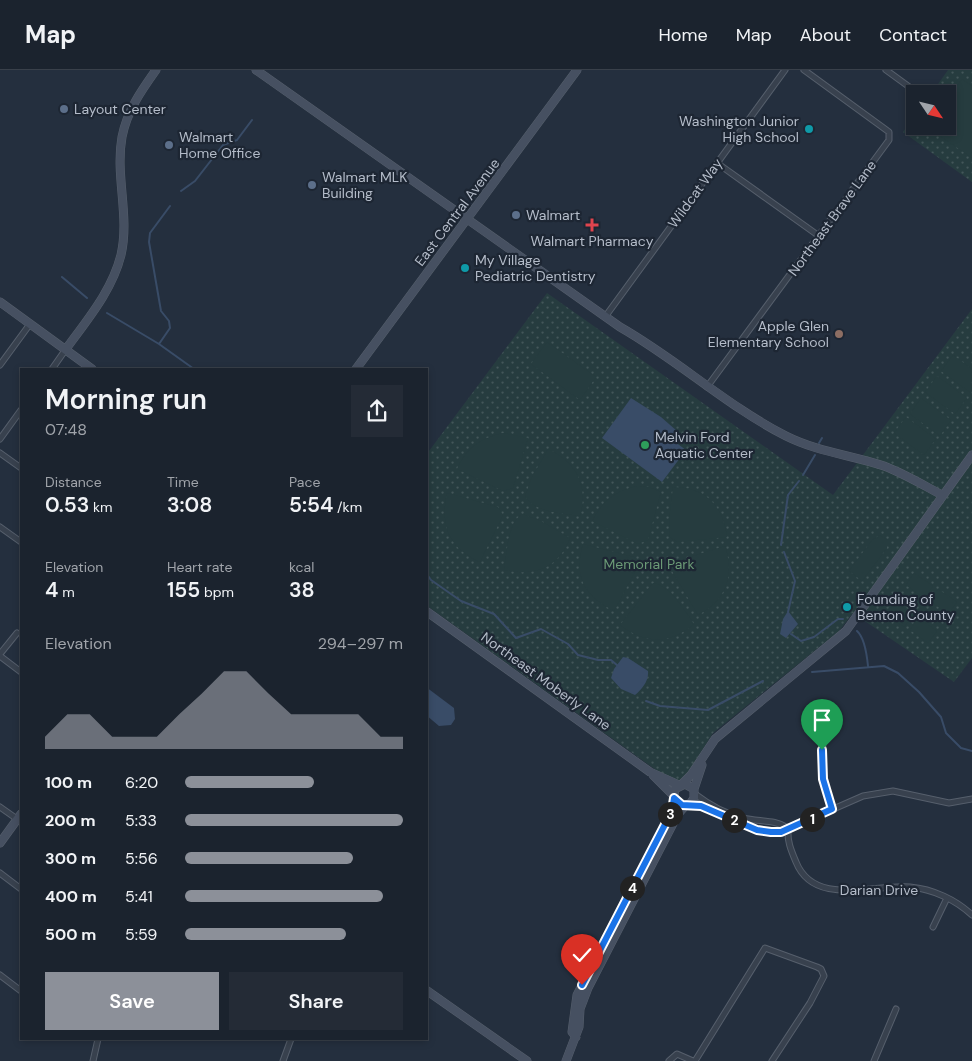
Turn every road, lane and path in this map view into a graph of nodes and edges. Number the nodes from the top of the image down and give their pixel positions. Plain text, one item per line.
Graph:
1 (156, 70) edge
2 (256, 70) edge
3 (578, 70) edge
4 (784, 70) edge
5 (804, 70) edge
6 (886, 70) edge
7 (895, 72) edge
8 (909, 85) edge
9 (717, 163) junction
10 (467, 219) junction
11 (819, 236) junction
12 (0, 302) edge
13 (605, 317) junction
14 (30, 324) junction
15 (66, 349) junction
16 (0, 365) edge
17 (53, 368) edge
18 (91, 368) edge
19 (357, 368) edge
20 (707, 387) junction
21 (20, 411) edge
22 (0, 438) edge
23 (0, 453) edge
24 (972, 455) edge
25 (20, 467) edge
26 (942, 495) junction
27 (0, 527) edge
28 (20, 541) edge
29 (428, 612) edge
30 (17, 633) dead end
31 (0, 655) edge
32 (20, 671) edge
33 (822, 736) dead end
34 (706, 754) junction
35 (650, 772) junction
36 (680, 784) junction
37 (694, 792) junction
38 (674, 796) junction
39 (972, 799) edge
40 (688, 805) junction
41 (0, 807) edge
42 (832, 809) junction
43 (19, 817) edge
44 (788, 828) junction
45 (0, 843) edge
46 (0, 873) edge
47 (20, 888) edge
48 (947, 898) junction
49 (972, 915) edge
50 (933, 927) dead end
51 (0, 975) edge
52 (20, 990) edge
53 (428, 991) edge
54 (896, 1009) dead end
55 (576, 1037) junction
56 (97, 1040) edge
57 (291, 1040) edge
58 (93, 1061) edge
59 (283, 1061) edge
60 (527, 1061) edge
61 (566, 1061) edge
62 (669, 1061) edge
63 (694, 1061) edge
64 (772, 1061) edge
65 (874, 1061) edge

1 - 15 street
2 - 10 street
3 - 10 street, East Central Avenue
4 - 9 street, Wildcat Way
5 - 11 street, Northeast Brave Lane
6 - 7 street
7 - 8 street
9 - 11 street
9 - 13 street, Wildcat Way
10 - 13 street
10 - 19 street, East Central Avenue
11 - 20 street, Northeast Brave Lane
12 - 14 street
13 - 20 street
14 - 15 street
14 - 16 street
15 - 17 street
15 - 18 street
20 - 26 street
21 - 22 street
23 - 25 street
24 - 26 street
26 - 34 street
27 - 28 street
29 - 35 street, Northeast Moberly Lane
30 - 31 street
31 - 32 street
33 - 42 street
34 - 36 street
34 - 37 street
35 - 36 street, Northeast Moberly Lane
35 - 38 street, Northeast Moberly Lane
36 - 37 street
36 - 38 street
37 - 40 street
37 - 44 street
38 - 40 street
38 - 55 street
39 - 42 street
40 - 44 street
40 - 55 street
41 - 43 street
42 - 44 street
43 - 45 street
44 - 48 street, Darian Drive
46 - 47 street
48 - 49 street, Darian Drive
48 - 50 street
51 - 52 street
53 - 60 street
54 - 65 street
55 - 61 street
56 - 58 street
57 - 59 street
62 - 63 street
63 - 64 street

